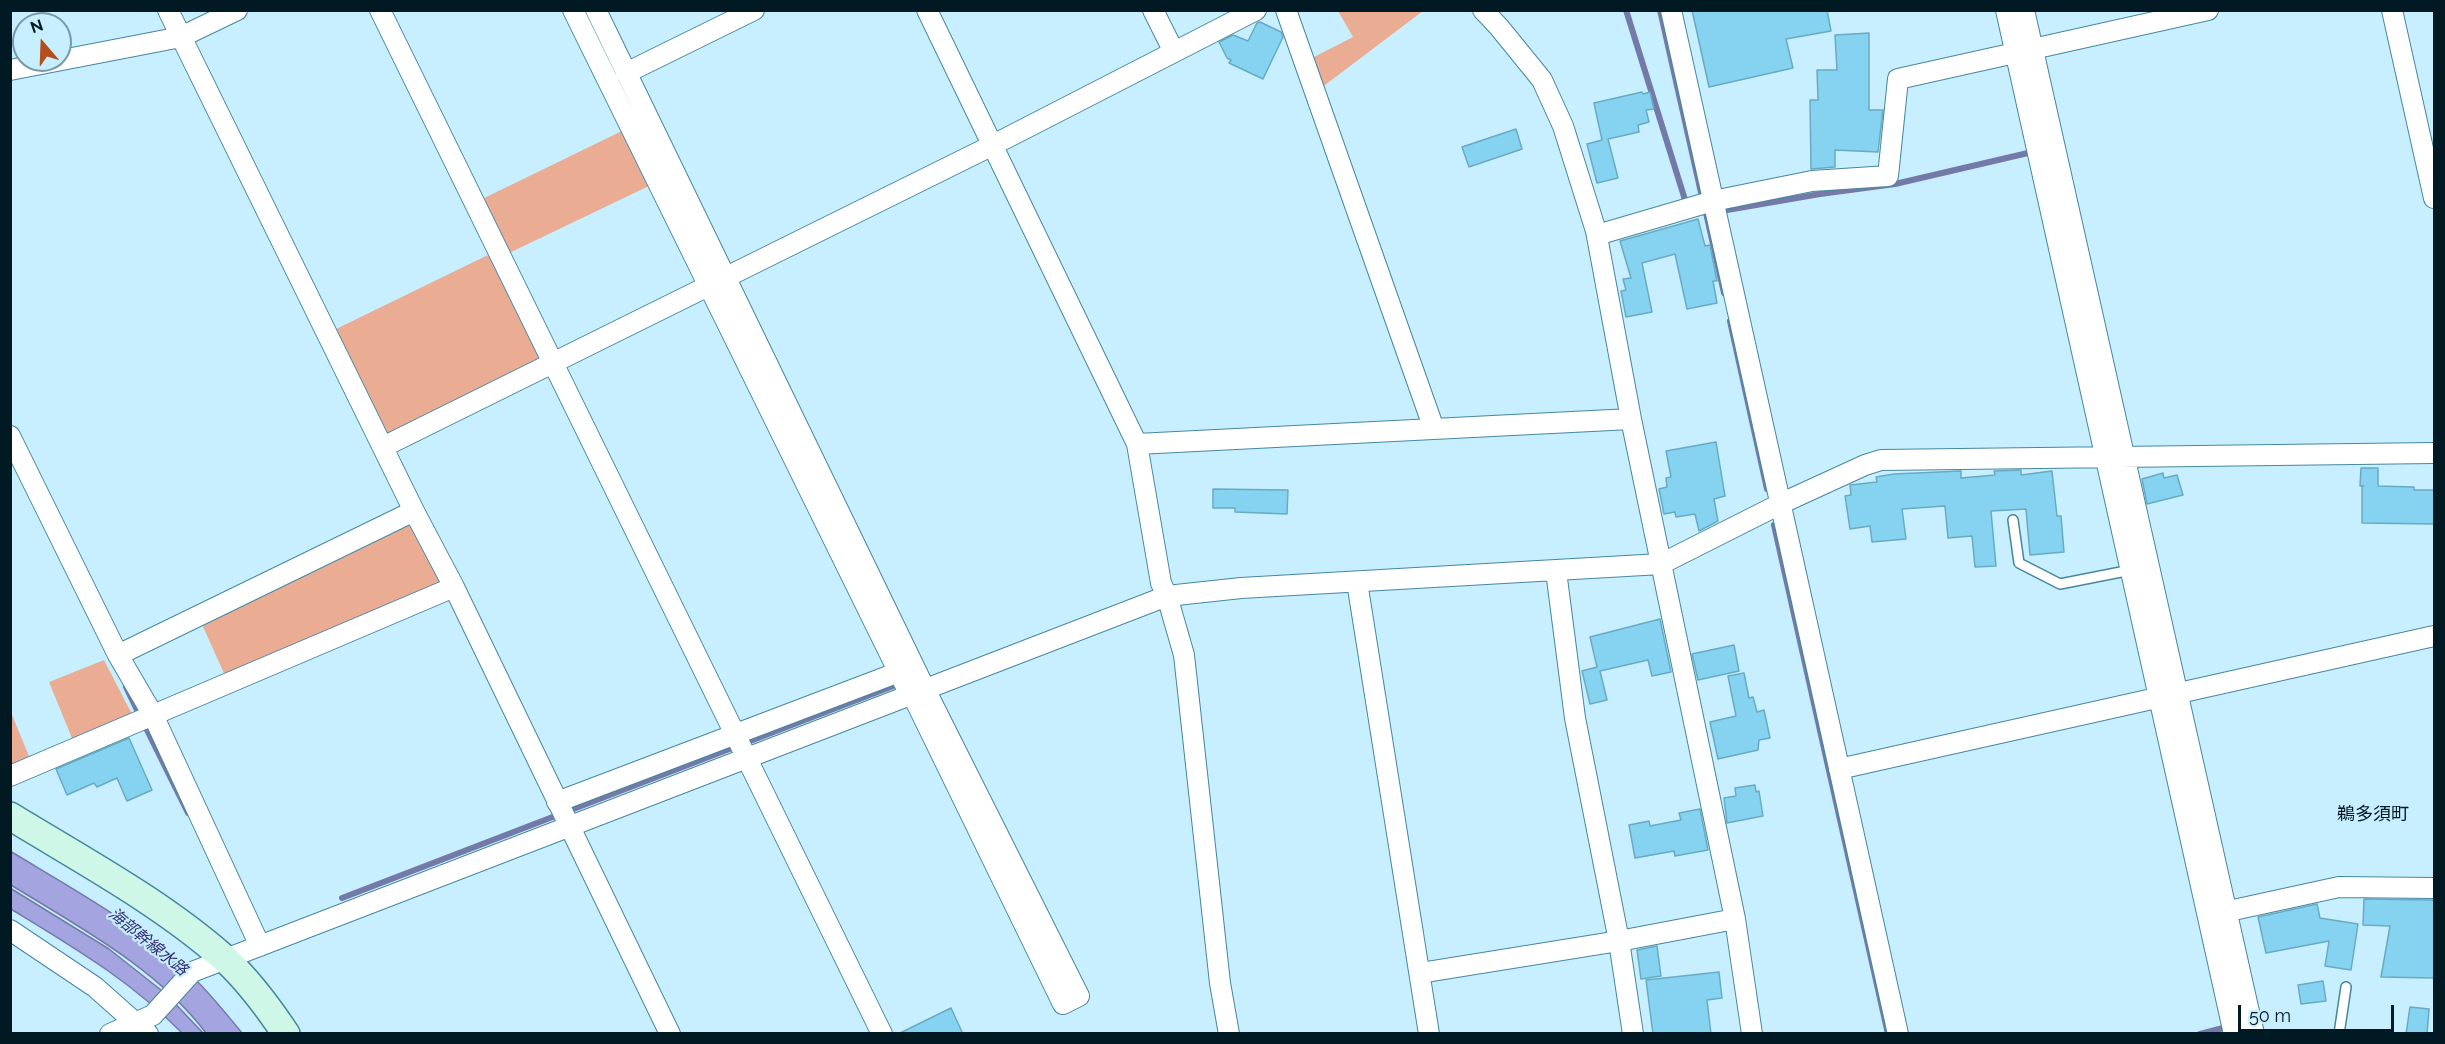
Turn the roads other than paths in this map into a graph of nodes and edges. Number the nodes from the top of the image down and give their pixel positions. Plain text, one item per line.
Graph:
1 (168, 10) edge
2 (237, 10) edge
3 (380, 10) edge
4 (573, 10) edge
5 (596, 10) edge
6 (754, 10) edge
7 (927, 10) edge
8 (1153, 10) edge
9 (1256, 10) edge
10 (1286, 10) edge
11 (1483, 10) edge
12 (1671, 10) edge
13 (2006, 10) edge
14 (2024, 10) edge
15 (2208, 10) edge
16 (2392, 10) edge
17 (181, 37) junction
18 (2024, 51) junction
19 (1174, 52) junction
20 (10, 70) edge
21 (626, 72) junction
22 (993, 145) junction
23 (2434, 198) edge
24 (1713, 201) junction
25 (1597, 235) junction
26 (726, 276) junction
27 (708, 285) junction
28 (552, 363) junction
29 (1631, 419) junction
30 (1434, 429) junction
31 (10, 436) edge
32 (1137, 444) junction
33 (383, 447) junction
34 (2434, 453) edge
35 (2115, 457) junction
36 (1780, 504) junction
37 (414, 511) junction
38 (2013, 520) dead end
39 (1661, 564) junction
40 (2131, 570) junction
41 (1556, 571) junction
42 (1357, 582) junction
43 (454, 587) junction
44 (1167, 596) junction
45 (2434, 636) edge
46 (118, 655) junction
47 (909, 686) junction
48 (2168, 695) junction
49 (153, 716) junction
50 (741, 746) junction
51 (1839, 769) junction
52 (10, 776) edge
53 (563, 814) junction
54 (10, 816) edge
55 (2434, 888) edge
56 (2217, 913) junction
57 (1735, 920) junction
58 (10, 930) edge
59 (1619, 941) junction
60 (260, 946) junction
61 (226, 960) junction
62 (1420, 973) junction
63 (2346, 987) dead end
64 (146, 1024) edge
65 (110, 1034) edge
66 (286, 1034) edge
67 (670, 1034) edge
68 (882, 1034) edge
69 (1229, 1034) edge
70 (1430, 1034) edge
71 (1633, 1034) edge
72 (1752, 1034) edge
73 (1898, 1034) edge
74 (2234, 1034) edge
75 (2254, 1034) edge
76 (2339, 1034) edge

1 - 17 street
2 - 17 street
3 - 28 street
4 - 27 street
5 - 21 street
6 - 21 street
7 - 22 street
8 - 19 street
9 - 19 street
10 - 30 street
11 - 25 street
12 - 24 street
13 - 18 street
14 - 18 street
15 - 18 street
16 - 23 street
17 - 20 street
17 - 33 street
18 - 24 street
18 - 35 street
19 - 22 street
21 - 26 street
22 - 26 street
22 - 32 street
24 - 25 street
24 - 36 street
25 - 29 street
26 - 27 street
26 - 47 street
27 - 28 street
27 - 47 street
28 - 33 street
28 - 50 street
29 - 30 street
29 - 39 street
30 - 32 street
31 - 46 street
32 - 44 street
33 - 37 street
34 - 35 street
35 - 36 street
35 - 40 street
35 - 48 street
36 - 39 street
36 - 51 street
37 - 43 street
37 - 46 street
38 - 40 lane
39 - 41 street
39 - 57 street
40 - 48 street
41 - 42 street
41 - 59 street
42 - 44 street
42 - 62 street
43 - 49 street
43 - 53 street
44 - 47 street
44 - 69 street
45 - 48 street
46 - 49 street
47 - 47 street
47 - 50 street
47 - 50 street
48 - 51 street
48 - 56 street
49 - 52 street
49 - 60 street
50 - 53 street
50 - 53 street
50 - 68 street
51 - 73 street
53 - 60 street
53 - 67 street
54 - 61 street
55 - 56 street
56 - 74 street
56 - 75 street
57 - 59 street
57 - 72 street
58 - 64 street
59 - 62 street
59 - 71 street
60 - 61 street
61 - 64 street
61 - 66 street
62 - 70 street
63 - 76 lane
64 - 65 street

